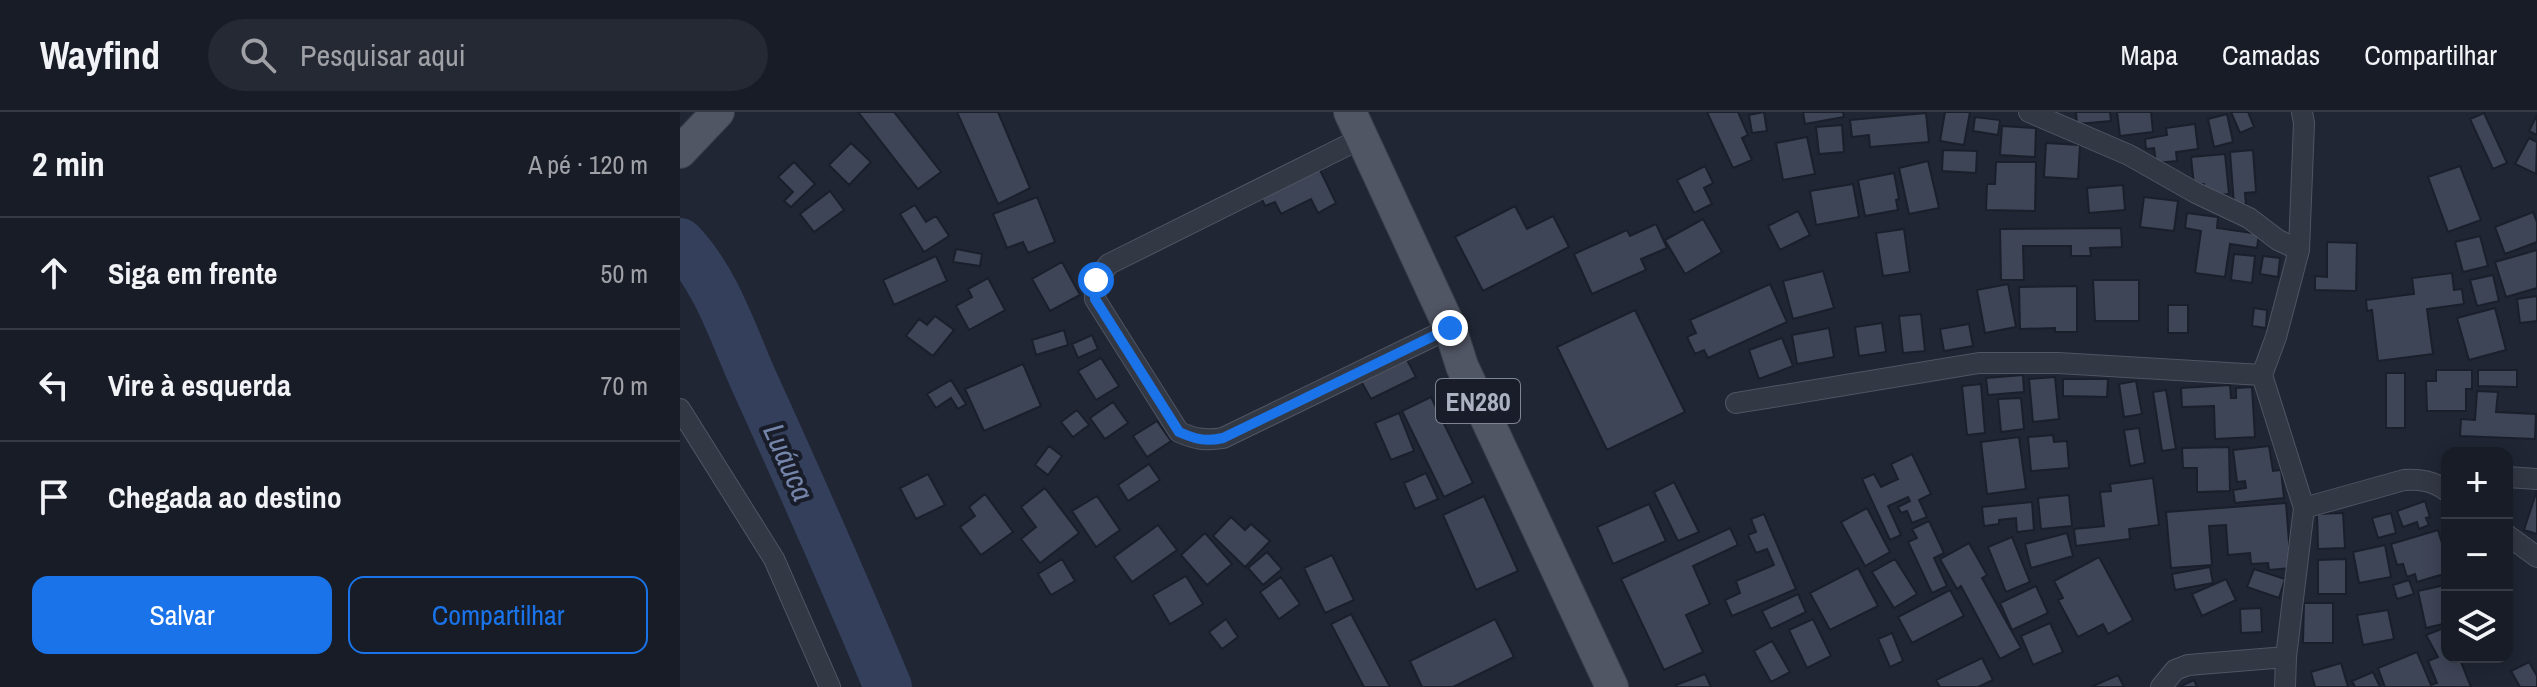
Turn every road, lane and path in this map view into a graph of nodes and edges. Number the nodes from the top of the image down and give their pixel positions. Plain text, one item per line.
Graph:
1 (718, 112) edge
2 (2029, 112) edge
3 (2302, 112) edge
4 (1356, 125) edge
5 (680, 152) edge
6 (2299, 250) junction
7 (1450, 328) junction
8 (2262, 375) junction
9 (1736, 403) dead end
10 (680, 409) edge
11 (2513, 477) edge
12 (2420, 479) junction
13 (2441, 479) edge
14 (2537, 479) edge
15 (2441, 487) edge
16 (2304, 508) junction
17 (2513, 539) edge
18 (2537, 557) edge
19 (2286, 657) junction
20 (830, 687) edge
21 (1612, 687) edge
22 (2161, 687) edge
23 (2285, 687) edge

1 - 5 main road
2 - 6 street
3 - 6 street
4 - 7 main road, EN280
4 - 7 street
6 - 8 street
7 - 21 main road, EN280
8 - 9 street
8 - 16 street
10 - 20 street
11 - 14 street
12 - 13 street
12 - 15 street
12 - 16 street
16 - 19 street
17 - 18 street
19 - 22 street
19 - 23 street

